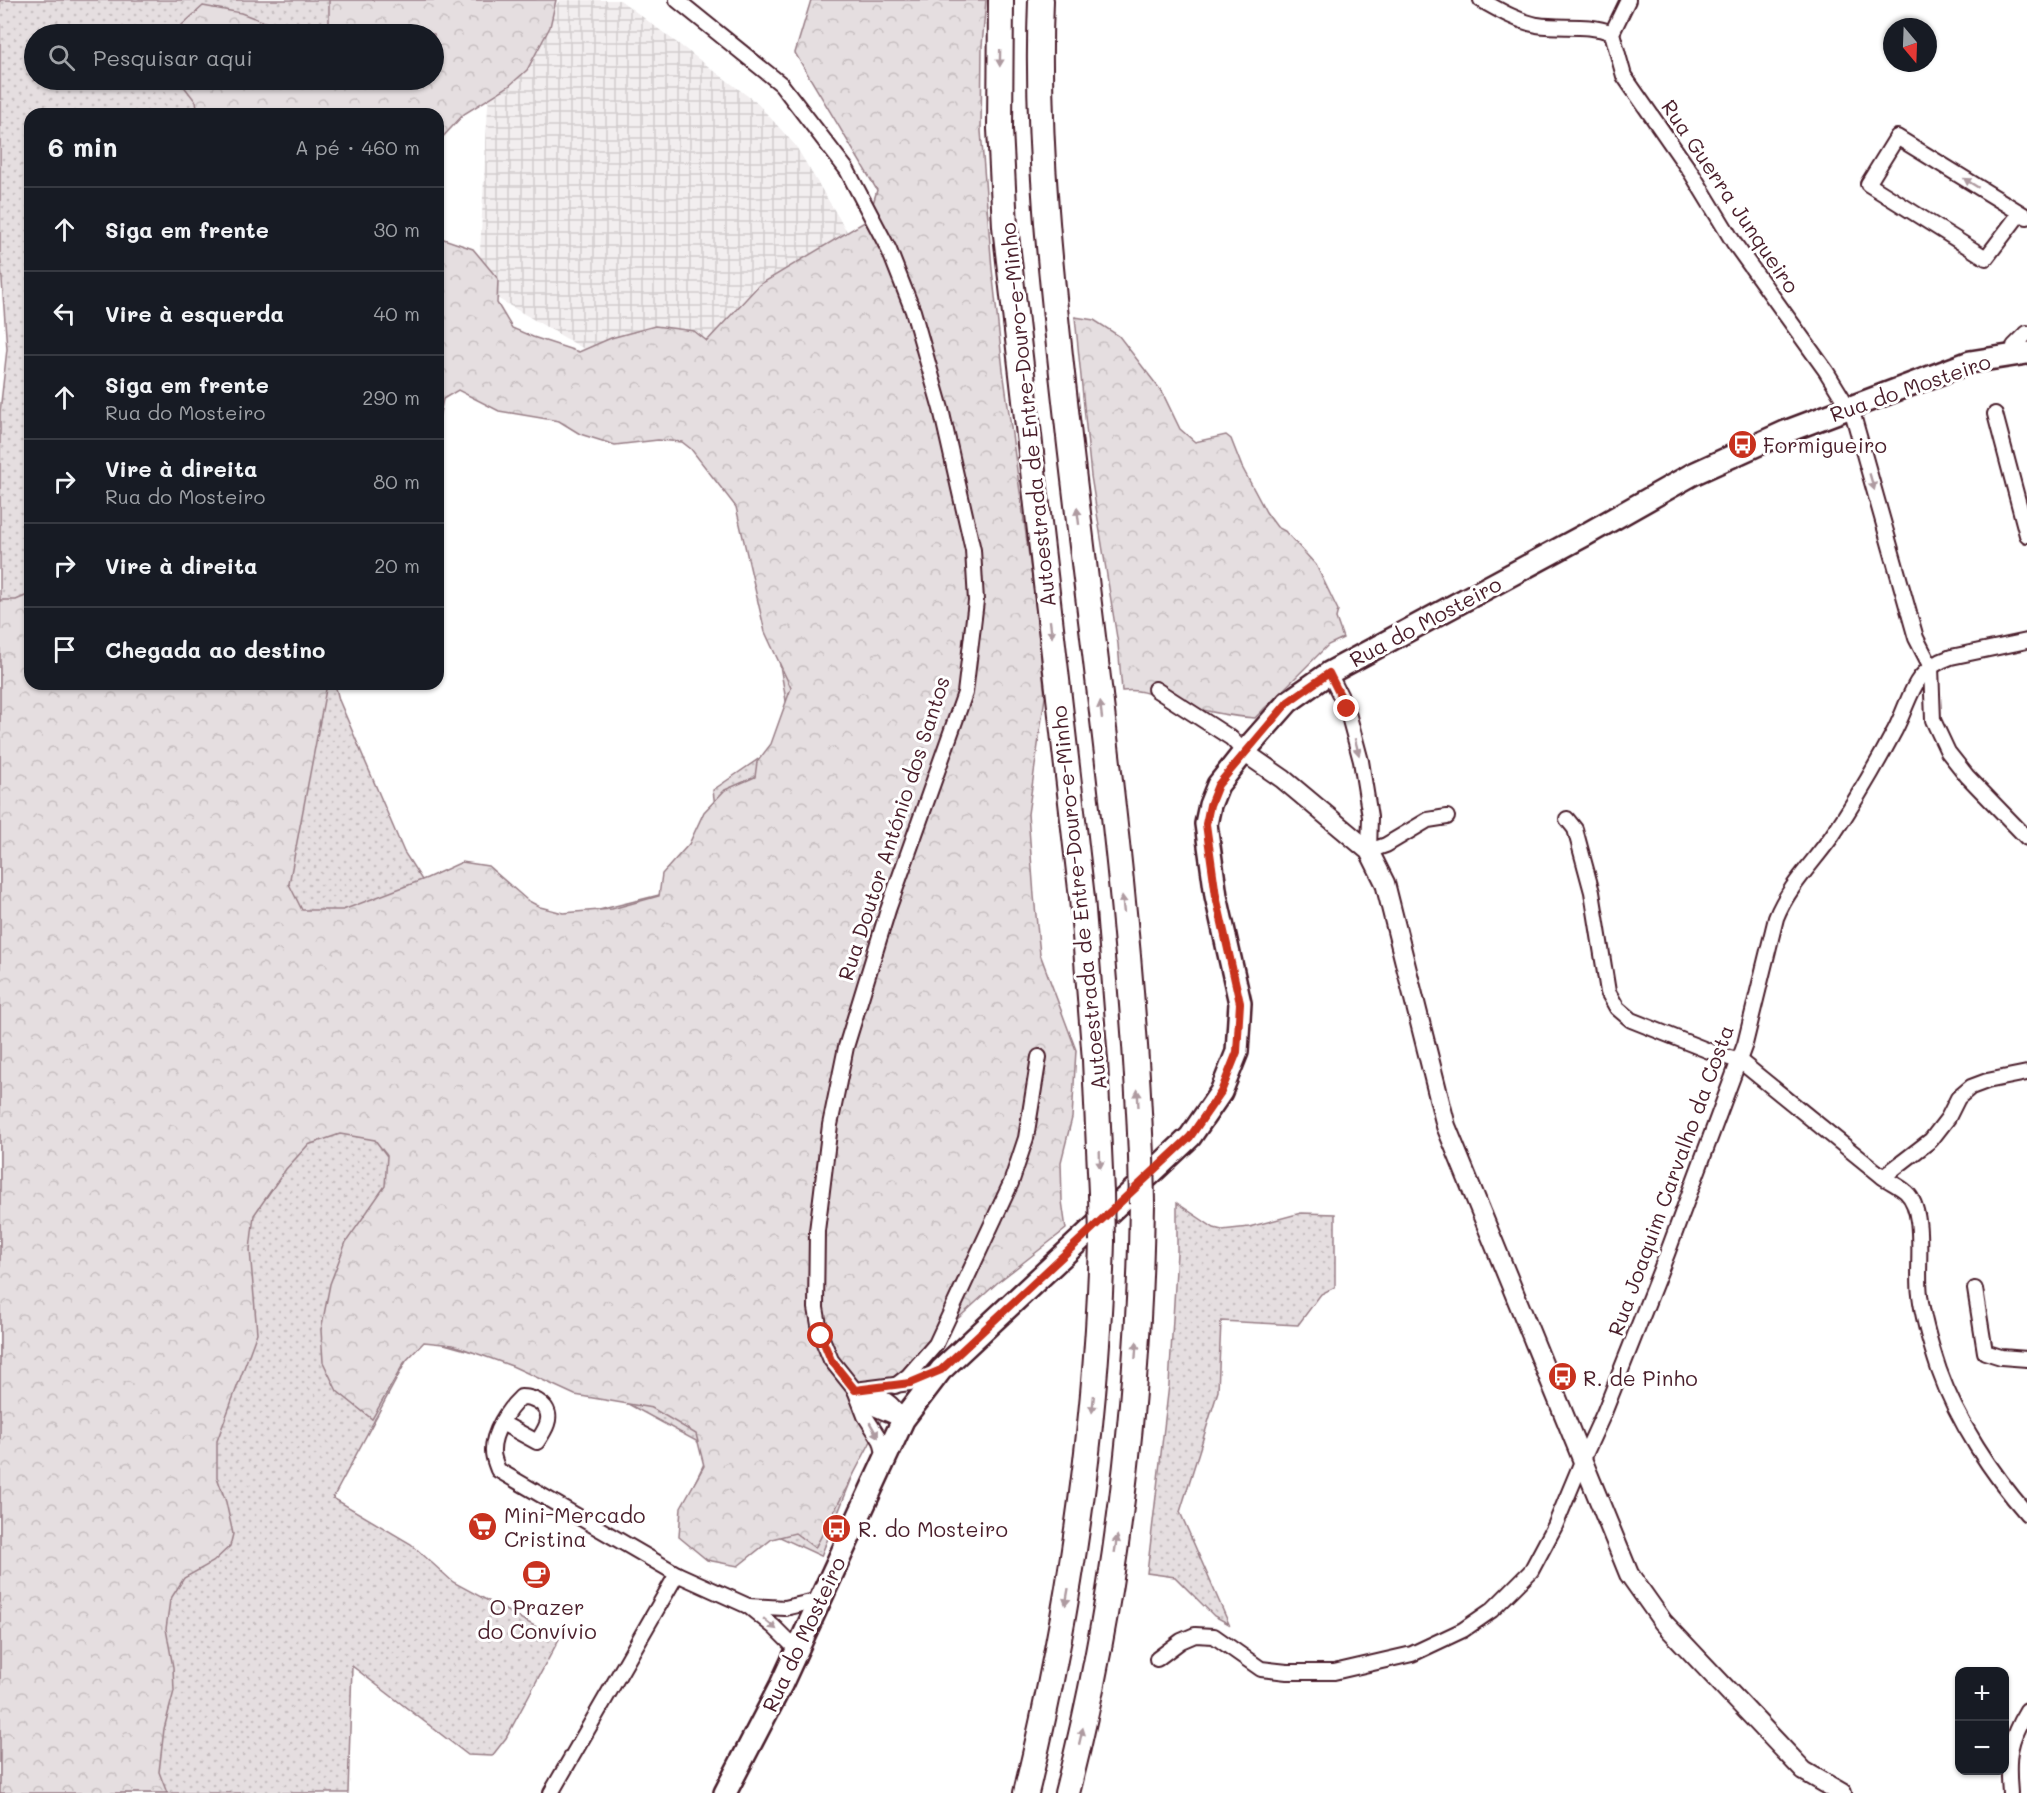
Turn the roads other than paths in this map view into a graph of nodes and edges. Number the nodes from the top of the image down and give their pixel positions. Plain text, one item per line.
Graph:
1 (677, 0) edge
2 (1000, 0) edge
3 (1041, 0) edge
4 (1482, 0) edge
5 (1628, 0) edge
6 (1612, 33) junction
7 (2024, 215) edge
8 (2027, 333) edge
9 (2020, 354) edge
10 (1847, 407) junction
11 (1995, 414) dead end
12 (2027, 535) edge
13 (2027, 641) edge
14 (1931, 667) junction
15 (1329, 673) junction
16 (1155, 689) dead end
17 (1244, 752) junction
18 (1447, 817) dead end
19 (1567, 819) dead end
20 (2027, 838) edge
21 (1369, 851) junction
22 (1038, 1057) dead end
23 (1740, 1061) junction
24 (2027, 1073) edge
25 (1883, 1177) junction
26 (1975, 1289) dead end
27 (2027, 1359) edge
28 (941, 1370) junction
29 (894, 1386) junction
30 (855, 1390) junction
31 (862, 1403) junction
32 (903, 1420) junction
33 (502, 1423) dead end
34 (885, 1457) junction
35 (1582, 1459) junction
36 (2027, 1514) edge
37 (677, 1574) junction
38 (819, 1600) junction
39 (748, 1606) junction
40 (797, 1650) junction
41 (1157, 1659) dead end
42 (2027, 1710) edge
43 (551, 1793) edge
44 (725, 1793) edge
45 (1026, 1793) edge
46 (1067, 1793) edge
47 (1842, 1793) edge
48 (2010, 1793) edge

1 - 30 street, Rua Doutor António dos Santos
2 -> 45 highway, Autoestrada de Entre-Douro-e-Minho, bridge
46 -> 3 highway, Autoestrada de Entre-Douro-e-Minho, bridge
4 - 6 street
5 - 6 street
6 - 10 street, Rua Guerra Junqueiro
7 -> 7 street
8 - 9 street
9 - 10 main road, Rua do Mosteiro
10 -> 14 street, Rua Guerra Junqueiro
10 - 15 main road, Rua do Mosteiro
11 - 12 street
13 - 14 street
14 - 20 street
14 - 23 street, Rua Joaquim Carvalho da Costa
15 - 17 main road, Rua do Mosteiro
15 -> 21 street
16 - 17 street
17 - 21 street
17 - 28 main road, Rua do Mosteiro
18 - 21 street
19 - 23 street
21 - 35 street
22 - 29 street
23 - 25 street
23 - 35 street, Rua Joaquim Carvalho da Costa
24 - 25 street
25 - 36 street
26 - 27 street
28 - 29 street
28 - 32 main road, Rua do Mosteiro
29 - 30 street
30 - 31 street, Rua Doutor António dos Santos
30 - 32 street
31 - 32 street
31 -> 34 street, Rua Doutor António dos Santos
32 - 34 main road, Rua do Mosteiro
33 - 37 street
34 - 38 main road, Rua do Mosteiro
35 - 41 street, Rua Joaquim Carvalho da Costa
35 - 47 street
37 - 39 street
37 - 43 street
38 - 39 street
38 - 40 main road, Rua do Mosteiro
39 -> 40 street
40 - 44 main road, Rua do Mosteiro
42 - 48 street

